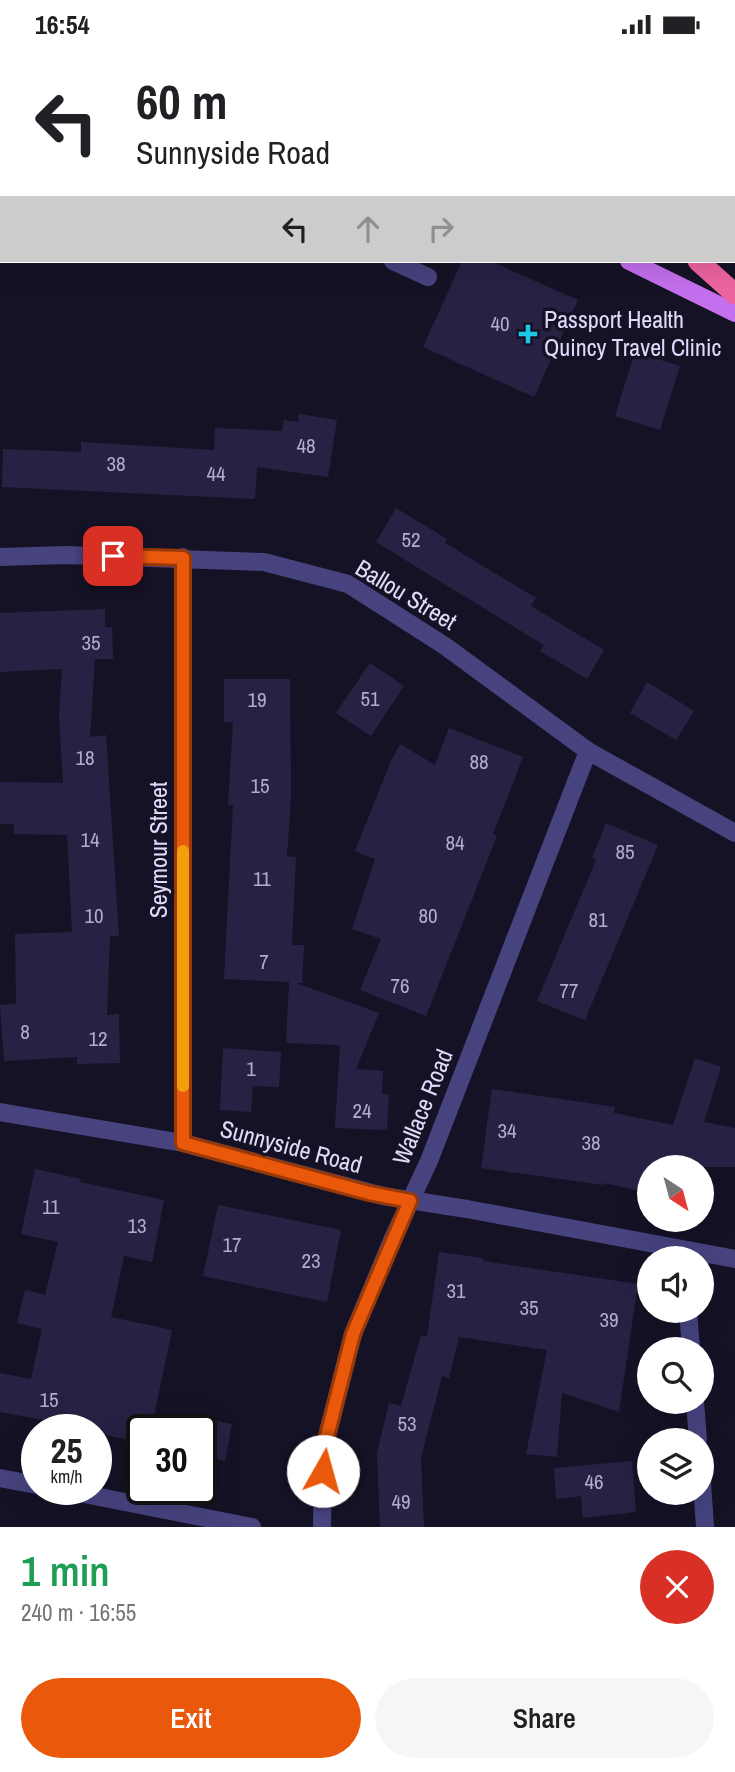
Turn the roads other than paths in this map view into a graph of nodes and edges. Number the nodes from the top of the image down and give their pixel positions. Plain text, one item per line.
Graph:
1 (397, 263) edge
2 (633, 263) edge
3 (700, 263) edge
4 (428, 277) dead end
5 (735, 293) edge
6 (735, 313) edge
7 (0, 557) edge
8 (183, 558) junction
9 (588, 751) junction
10 (735, 833) edge
11 (0, 1112) edge
12 (183, 1143) junction
13 (410, 1201) junction
14 (651, 1246) edge
15 (714, 1257) edge
16 (735, 1259) edge
17 (0, 1478) edge
18 (21, 1482) edge
19 (112, 1499) edge
20 (704, 1505) edge
21 (252, 1527) edge
22 (322, 1527) edge
23 (705, 1527) edge

1 - 4 street
2 - 6 main road
3 - 5 highway
7 - 8 street, Ballou Street
8 - 9 street, Ballou Street
8 - 12 street, Seymour Street
9 - 10 street, Ballou Street
9 - 13 street, Wallace Road
11 - 12 street, Sunnyside Road
12 - 13 street, Sunnyside Road
13 - 14 street, Sunnyside Road
13 - 22 street, Wallace Road
15 - 16 street, Sunnyside Road
17 - 18 street
19 - 21 street
20 - 23 street

